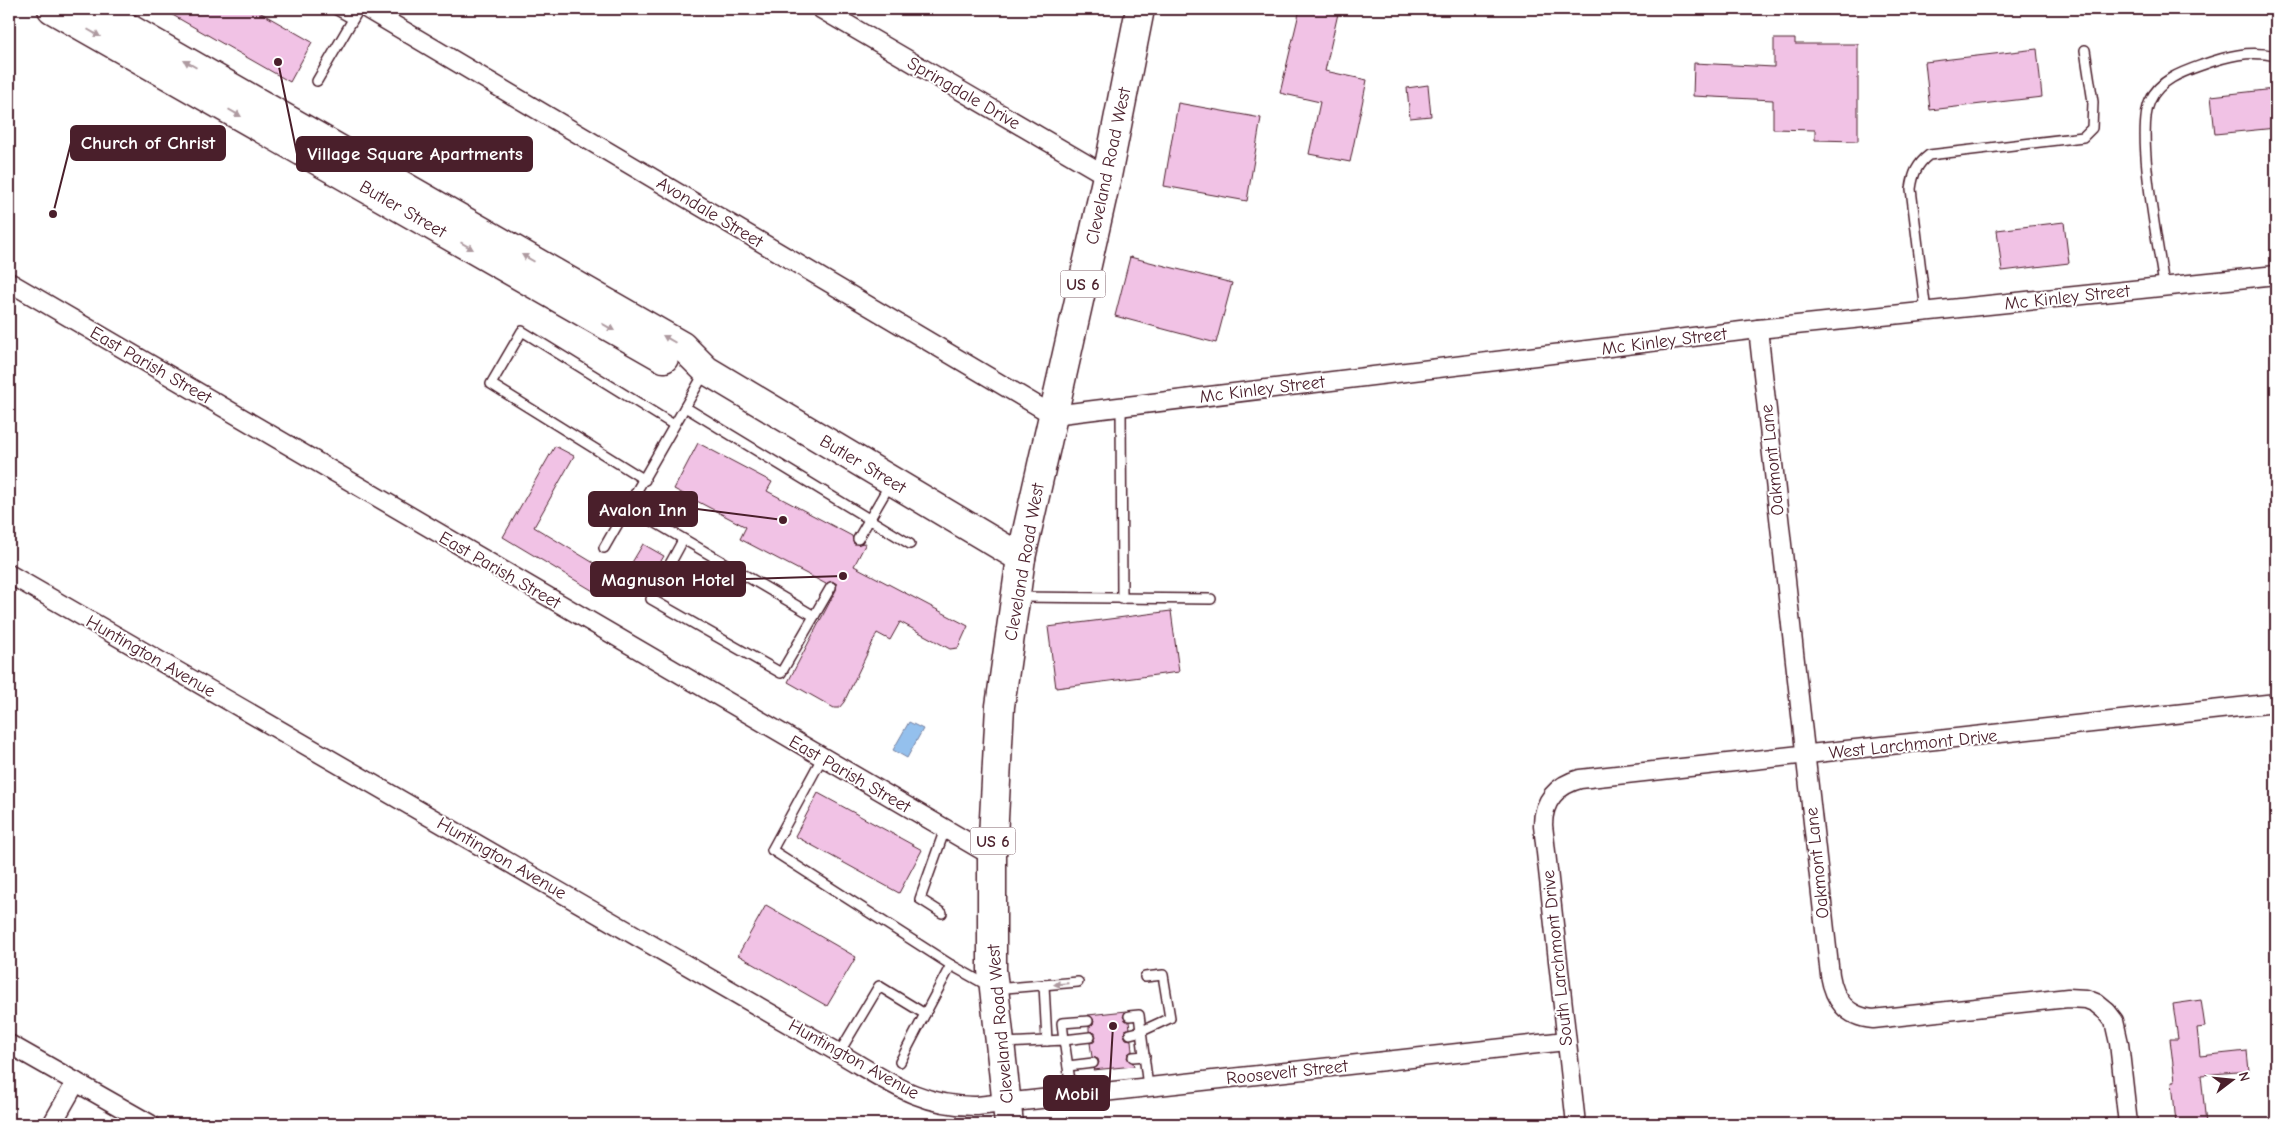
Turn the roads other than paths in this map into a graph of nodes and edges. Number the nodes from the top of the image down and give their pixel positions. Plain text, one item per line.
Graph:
1 (52, 9) edge
2 (94, 9) edge
3 (336, 9) edge
4 (359, 9) edge
5 (821, 9) edge
6 (1140, 9) edge
7 (360, 14) edge
8 (2085, 50) dead end
9 (2276, 56) edge
10 (317, 81) dead end
11 (1107, 176) junction
12 (2276, 275) edge
13 (9, 282) edge
14 (2164, 286) junction
15 (1926, 312) junction
16 (1758, 329) junction
17 (706, 370) junction
18 (1121, 406) junction
19 (686, 407) junction
20 (1053, 415) junction
21 (674, 425) junction
22 (645, 480) junction
23 (892, 481) junction
24 (629, 507) junction
25 (869, 520) junction
26 (858, 539) dead end
27 (683, 540) junction
28 (910, 544) dead end
29 (604, 548) dead end
30 (1021, 558) junction
31 (9, 574) edge
32 (831, 587) dead end
33 (1015, 597) junction
34 (1122, 599) junction
35 (1211, 599) dead end
36 (814, 616) junction
37 (2276, 703) edge
38 (1805, 756) junction
39 (822, 758) junction
40 (1554, 793) joint
41 (945, 829) junction
42 (992, 856) junction
43 (942, 913) dead end
44 (951, 965) junction
45 (1145, 977) dead end
46 (1078, 982) dead end
47 (1044, 985) junction
48 (994, 989) junction
49 (925, 1014) junction
50 (1129, 1016) dead end
51 (1088, 1021) dead end
52 (1142, 1031) junction
53 (1130, 1034) dead end
54 (1090, 1037) dead end
55 (1064, 1040) junction
56 (1047, 1041) junction
57 (1566, 1041) junction
58 (9, 1044) edge
59 (1000, 1044) junction
60 (839, 1053) junction
61 (1145, 1056) junction
62 (1133, 1057) dead end
63 (900, 1062) dead end
64 (1092, 1063) dead end
65 (1068, 1066) junction
66 (76, 1082) junction
67 (1148, 1087) junction
68 (1072, 1095) junction
69 (1008, 1113) edge
70 (52, 1124) edge
71 (150, 1124) edge
72 (1576, 1124) edge
73 (2128, 1124) edge

1 -> 17 main road, Butler Street
17 -> 2 main road, Butler Street
3 - 7 lane
4 - 7 lane
5 - 11 street, Springdale Drive
6 - 11 main road, Cleveland Road West / US 6
7 - 10 lane
7 - 20 street, Avondale Street
8 - 15 lane
9 - 14 lane
11 - 20 main road, Cleveland Road West / US 6
12 - 14 street, Mc Kinley Street
13 - 39 street, East Parish Street
14 - 15 street, Mc Kinley Street
15 - 16 street, Mc Kinley Street
16 - 18 street, Mc Kinley Street
16 - 38 street, Oakmont Lane
17 - 19 lane
17 - 23 main road, Butler Street
18 - 20 street, Mc Kinley Street
18 - 34 lane
19 - 21 lane
19 - 25 lane
20 - 30 main road, Cleveland Road West / US 6
21 - 22 lane
21 - 22 lane
22 - 24 lane
23 - 25 lane
23 - 30 main road, Butler Street
24 - 27 lane
24 - 29 lane
25 - 26 lane
25 - 28 lane
27 - 36 lane
27 - 36 lane
30 - 33 main road, Cleveland Road West / US 6
31 - 60 street, Huntington Avenue
32 - 36 lane
33 - 34 lane
33 - 42 main road, Cleveland Road West / US 6
34 - 35 lane
37 - 38 street, West Larchmont Drive
38 - 40 street, West Larchmont Drive
38 - 73 street, Oakmont Lane
39 - 41 street, East Parish Street
39 - 44 lane
40 - 57 street, South Larchmont Drive
41 - 42 street, East Parish Street
41 - 43 lane
42 - 48 main road, Cleveland Road West / US 6
44 - 48 lane
44 - 49 lane
45 - 52 lane
46 -> 47 lane
47 - 48 lane
47 - 56 lane
48 - 59 main road, Cleveland Road West / US 6
49 - 60 lane
49 - 63 lane
50 - 52 lane
51 - 55 lane
52 - 53 lane
52 - 61 lane
54 - 55 lane
55 - 56 lane
55 - 65 lane
56 - 59 lane
57 - 67 street, Roosevelt Street
57 - 72 street, South Larchmont Drive
58 - 66 street
59 - 69 main road, Cleveland Road West / US 6
60 - 69 street, Huntington Avenue
61 - 62 lane
61 - 67 lane
64 - 65 lane
65 - 68 lane
66 - 70 street
66 - 71 street
67 - 68 street, Roosevelt Street
68 - 69 street, Roosevelt Street

